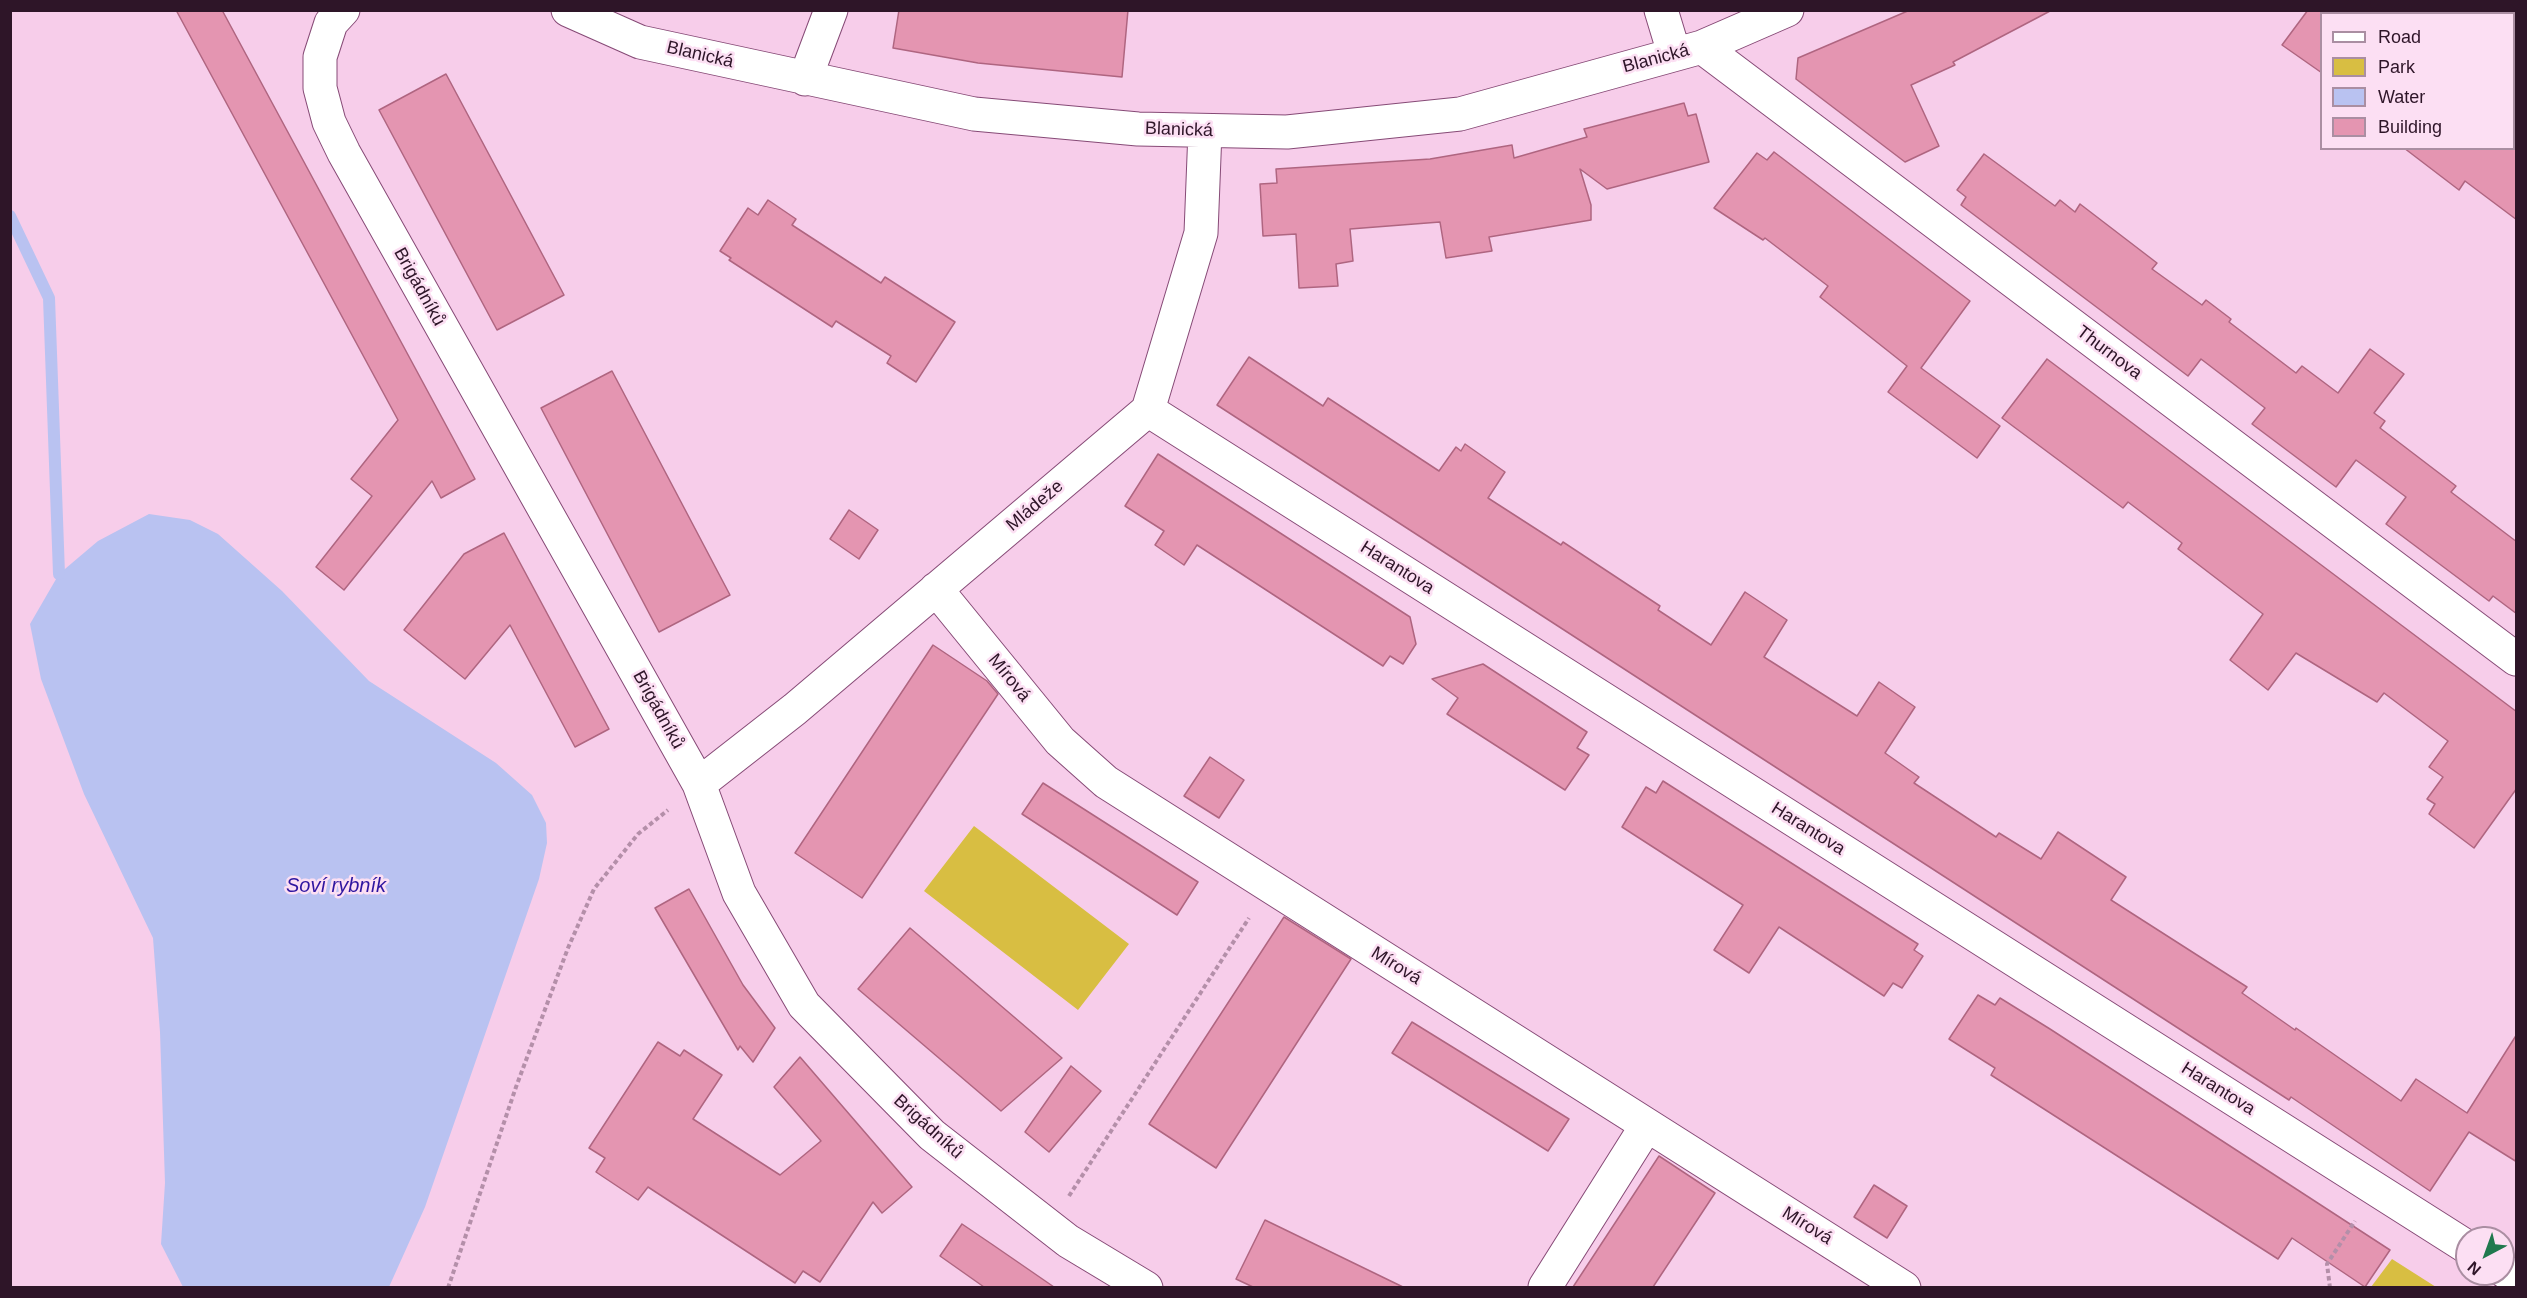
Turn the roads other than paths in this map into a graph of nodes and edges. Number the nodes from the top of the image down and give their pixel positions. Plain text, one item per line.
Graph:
1 (568, 10) edge
2 (831, 10) edge
3 (1661, 10) edge
4 (1787, 10) edge
5 (334, 15) edge
6 (1688, 50) junction
7 (806, 80) junction
8 (1205, 131) junction
9 (1148, 410) junction
10 (936, 589) junction
11 (2517, 659) edge
12 (699, 784) junction
13 (1647, 1125) junction
14 (2455, 1239) edge
15 (1146, 1287) edge
16 (1545, 1287) edge
17 (1904, 1287) edge

1 - 7 street, Blanická
2 - 7 street
3 - 6 street
4 - 6 street, Blanická
5 - 12 street, Brigádníků
6 - 8 street, Blanická
6 - 11 street, Thurnova
7 - 8 street, Blanická
8 - 9 street
9 - 10 street, Mládeže
9 - 14 street, Harantova
10 - 12 street, Mládeže
10 - 13 street, Mírová
12 - 15 street, Brigádníků
13 - 16 street
13 - 17 street, Mírová

